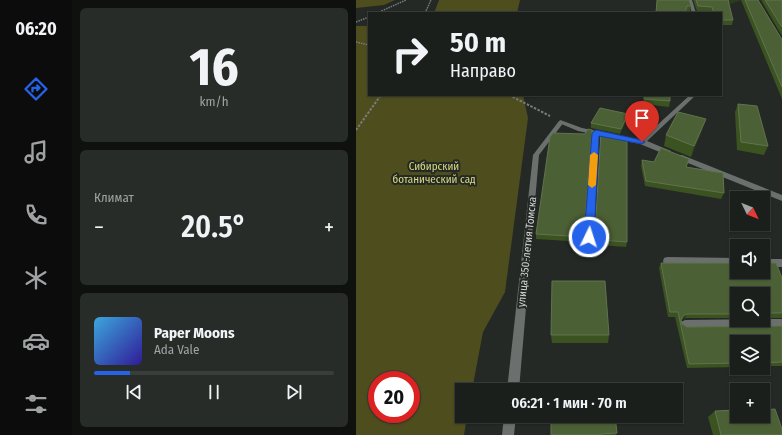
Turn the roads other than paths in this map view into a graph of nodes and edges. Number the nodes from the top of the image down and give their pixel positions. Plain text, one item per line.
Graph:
1 (690, 0) edge
2 (694, 12) edge
3 (692, 96) edge
4 (596, 133) junction
5 (642, 142) junction
6 (782, 198) edge
7 (589, 237) edge
8 (667, 261) edge
9 (730, 262) edge
10 (770, 263) edge
11 (782, 263) edge
12 (782, 324) edge
13 (685, 325) edge
14 (514, 383) edge
15 (509, 423) edge
16 (508, 435) edge

1 - 2 street
3 - 5 street
4 - 5 street
4 - 7 street
4 - 14 street, улица 350-летия Томска
5 - 6 street
8 - 9 street
10 - 11 street
12 - 13 street
15 - 16 street

